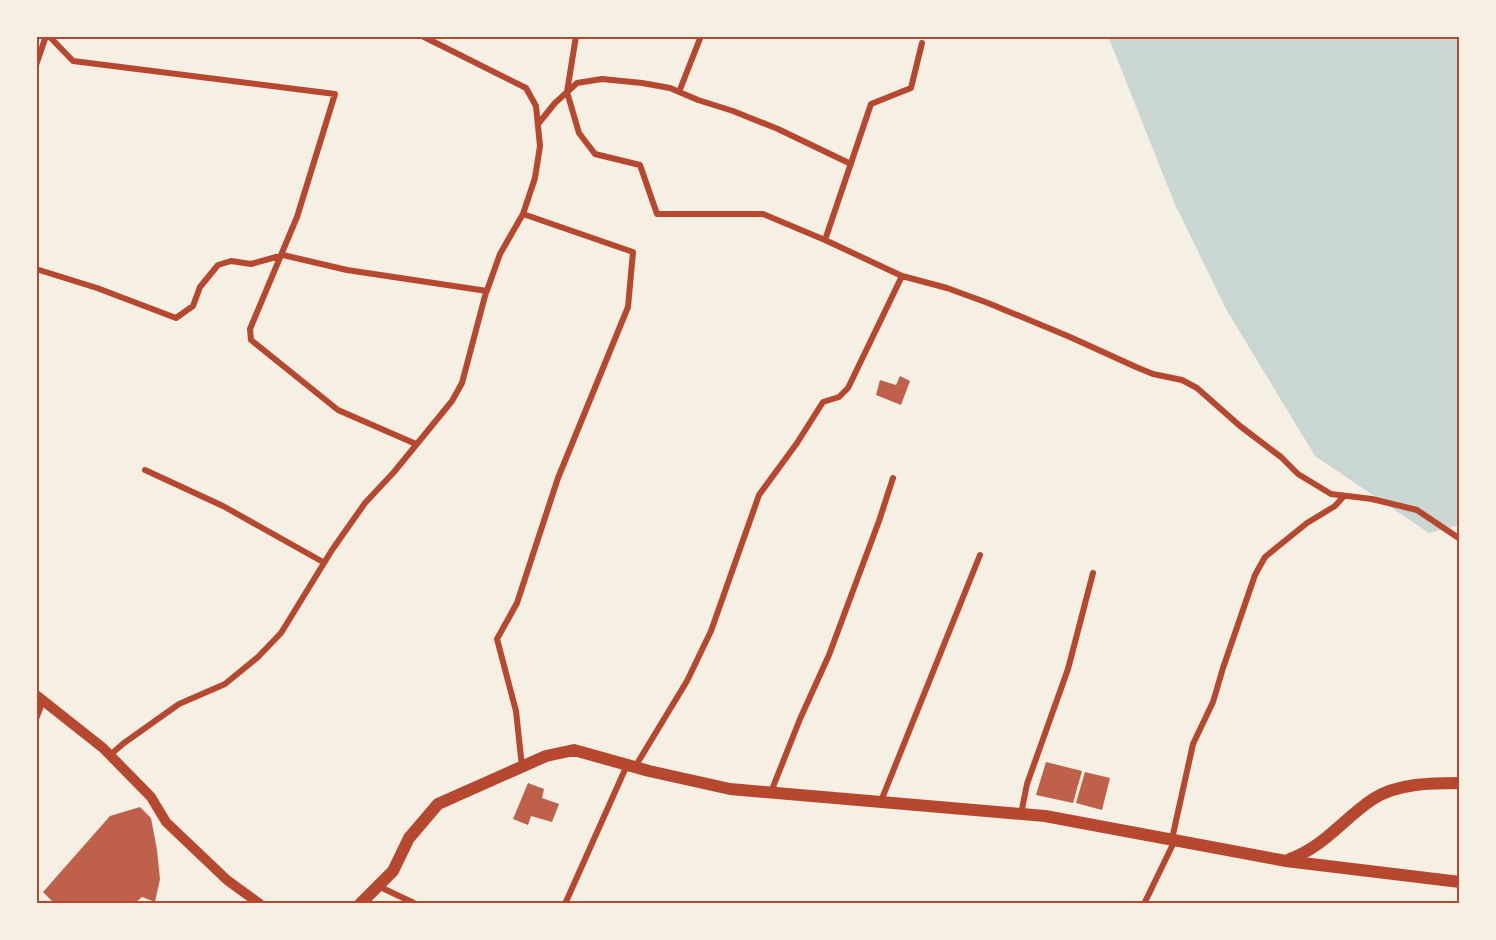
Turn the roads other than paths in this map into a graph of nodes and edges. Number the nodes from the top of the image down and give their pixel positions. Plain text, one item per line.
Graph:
1 (48, 36) edge
2 (422, 36) edge
3 (576, 36) edge
4 (701, 36) edge
5 (922, 43) dead end
6 (36, 65) edge
7 (567, 92) junction
8 (679, 92) junction
9 (538, 124) junction
10 (851, 164) junction
11 (523, 214) junction
12 (825, 240) junction
13 (280, 256) junction
14 (36, 269) edge
15 (902, 276) junction
16 (487, 291) junction
17 (417, 444) junction
18 (145, 470) dead end
19 (893, 478) dead end
20 (1344, 496) junction
21 (1460, 539) edge
22 (980, 555) dead end
23 (323, 562) junction
24 (1093, 573) dead end
25 (40, 698) edge
26 (36, 719) edge
27 (110, 755) junction
28 (631, 766) junction
29 (522, 767) junction
30 (1460, 783) edge
31 (771, 792) junction
32 (881, 802) junction
33 (1022, 814) junction
34 (1173, 839) junction
35 (1286, 861) junction
36 (1460, 882) edge
37 (378, 886) junction
38 (260, 904) edge
39 (360, 904) edge
40 (416, 904) edge
41 (565, 904) edge
42 (1144, 904) edge

1 - 6 street
1 - 13 street
2 - 9 street
3 - 7 street
4 - 8 street
5 - 10 street
7 - 8 street
7 - 9 street
7 - 12 street
8 - 10 street
9 - 11 street
10 - 12 street
11 - 16 street
11 - 29 street
12 - 15 street
13 - 14 street
13 - 16 street
13 - 17 street
15 - 20 street
15 - 28 street
16 - 17 street
17 - 23 street
18 - 23 street
19 - 31 street
20 - 21 street
20 - 34 street
22 - 32 street
23 - 27 street
24 - 33 street
25 - 26 street
25 - 27 street
27 - 38 street
28 - 29 main road
28 - 31 main road
28 - 41 street
29 - 37 main road
30 - 35 main road
31 - 32 main road
32 - 33 main road
33 - 34 main road
34 - 35 main road
34 - 42 street
35 - 36 main road
37 - 39 main road
37 - 40 street

